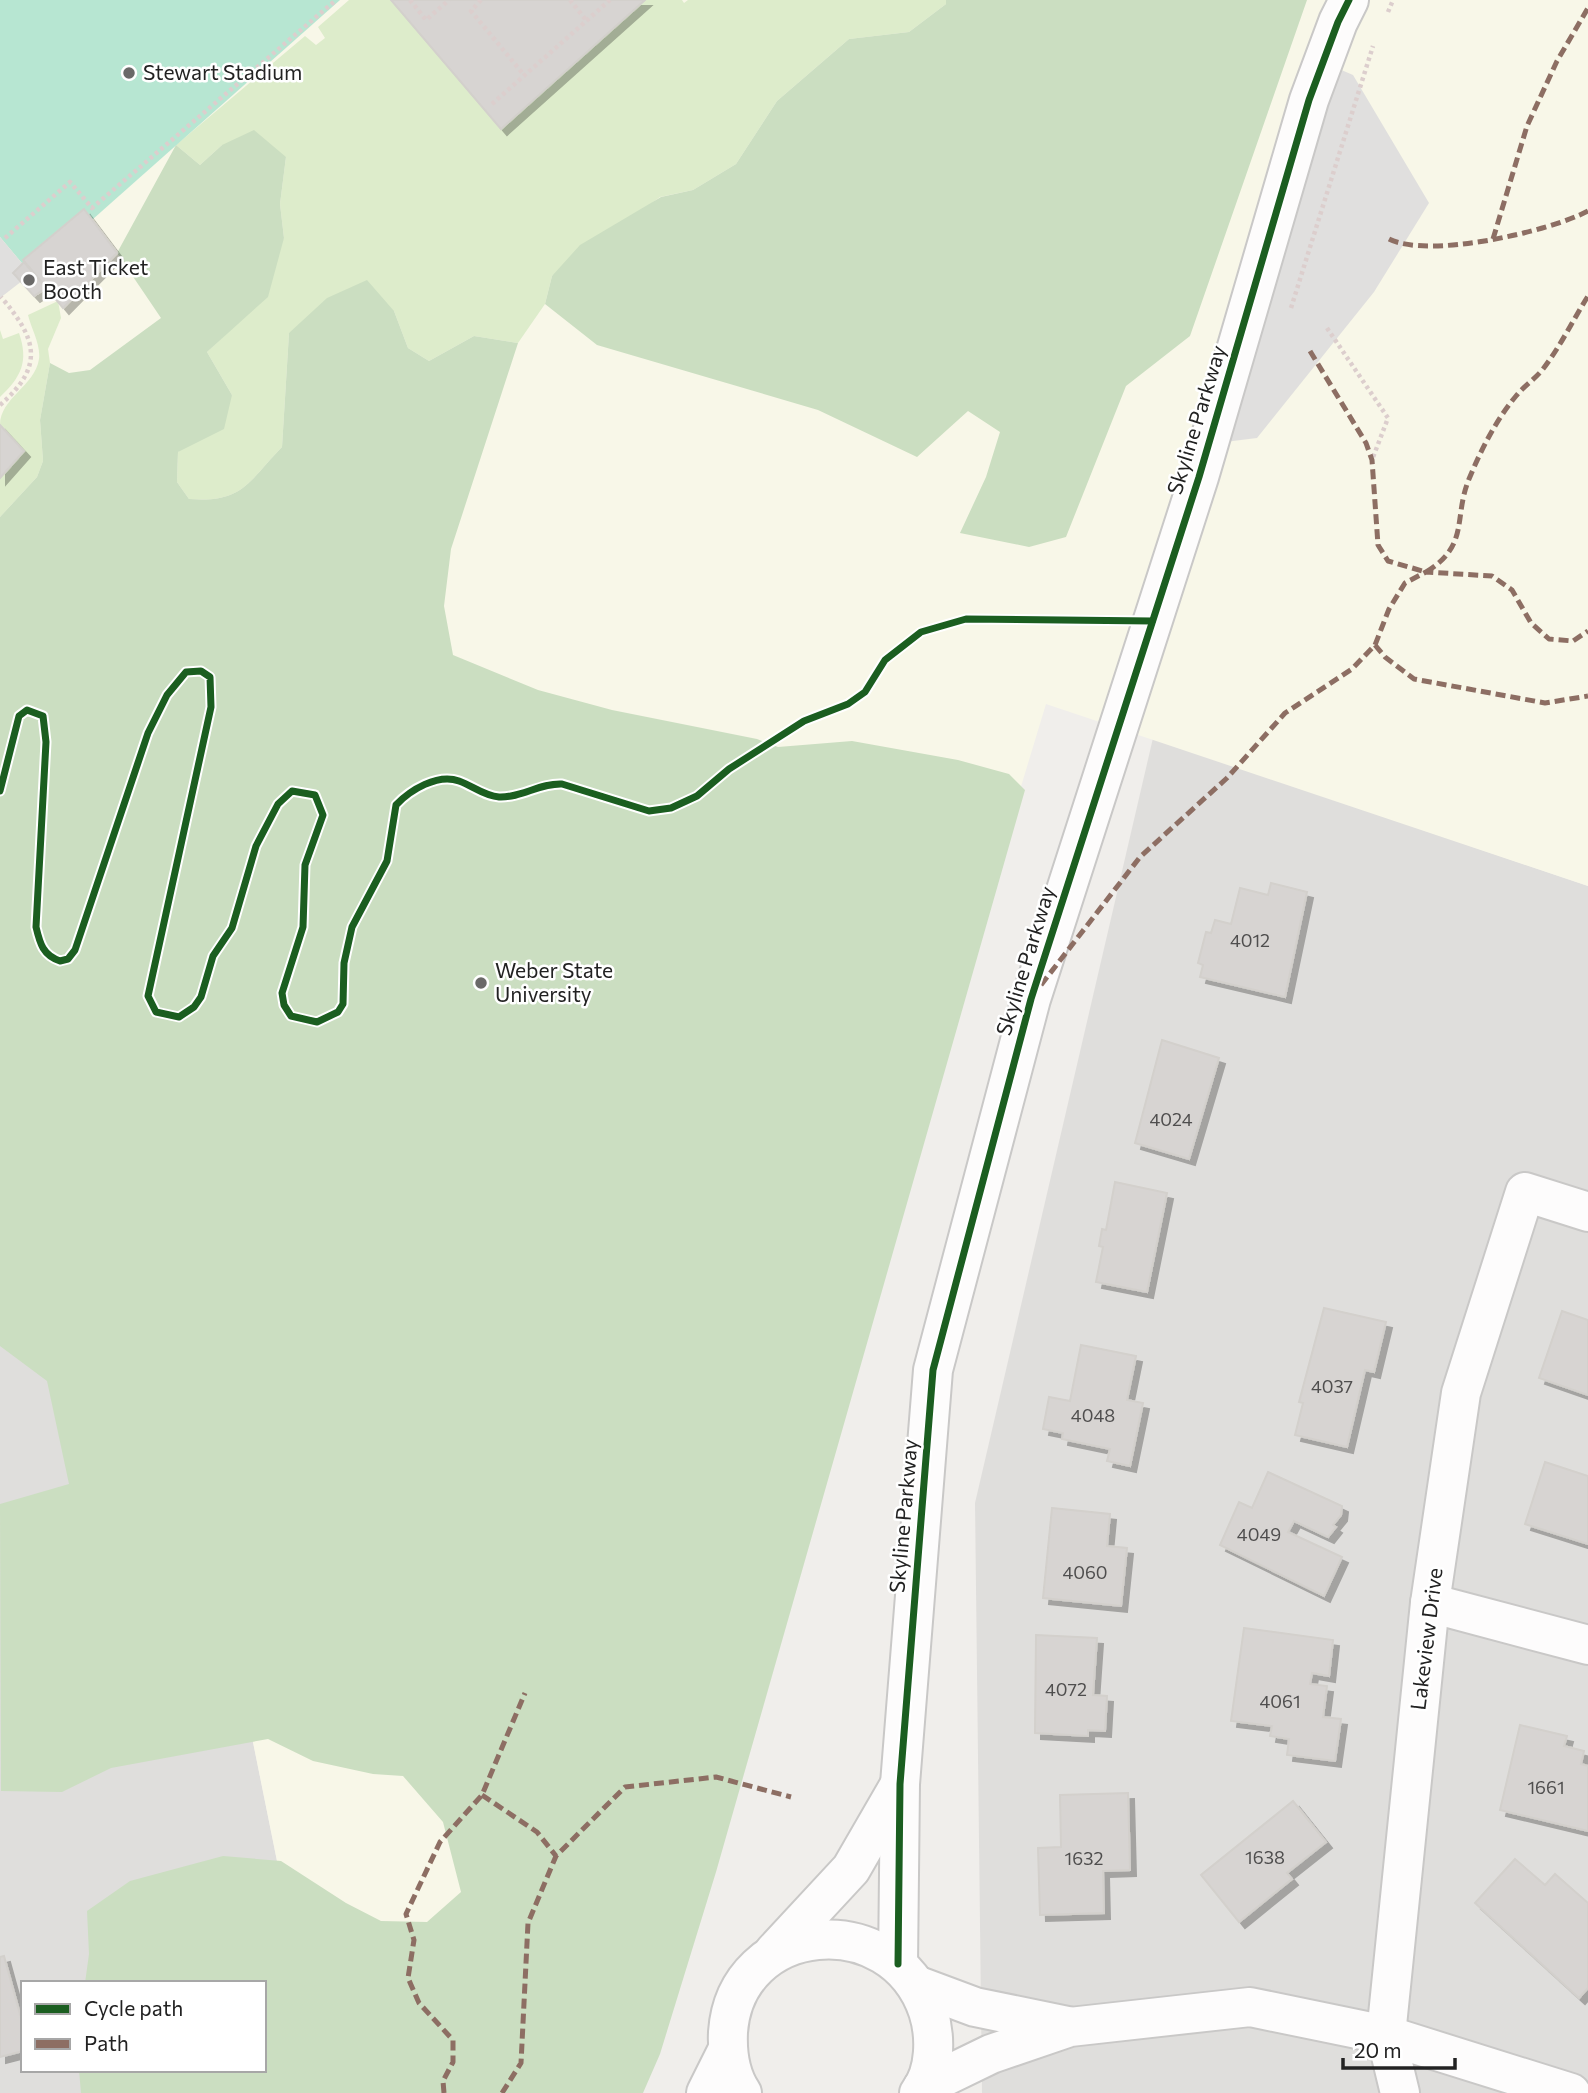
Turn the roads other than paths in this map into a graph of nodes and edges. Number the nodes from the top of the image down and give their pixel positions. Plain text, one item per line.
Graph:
1 (1349, 0) edge
2 (1588, 1212) edge
3 (1430, 1603) junction
4 (1588, 1645) edge
5 (900, 1784) junction
6 (769, 1957) junction
7 (907, 1975) junction
8 (1070, 2027) junction
9 (1386, 2035) junction
10 (727, 2050) junction
11 (921, 2090) edge
12 (706, 2093) edge
13 (742, 2093) edge
14 (1400, 2093) edge
15 (1571, 2093) edge

1 - 5 street, Skyline Parkway
2 - 3 street, Lakeview Drive
3 - 4 street
3 - 9 street, Lakeview Drive
5 - 6 street, Skyline Parkway
5 - 7 street, Skyline Parkway
6 - 7 street
6 - 10 street, Skyline Parkway
7 - 8 street
7 - 11 street
8 - 9 street
8 - 11 street
9 - 14 street, Lakeview Drive
9 - 15 street
10 - 12 street
10 - 13 street

